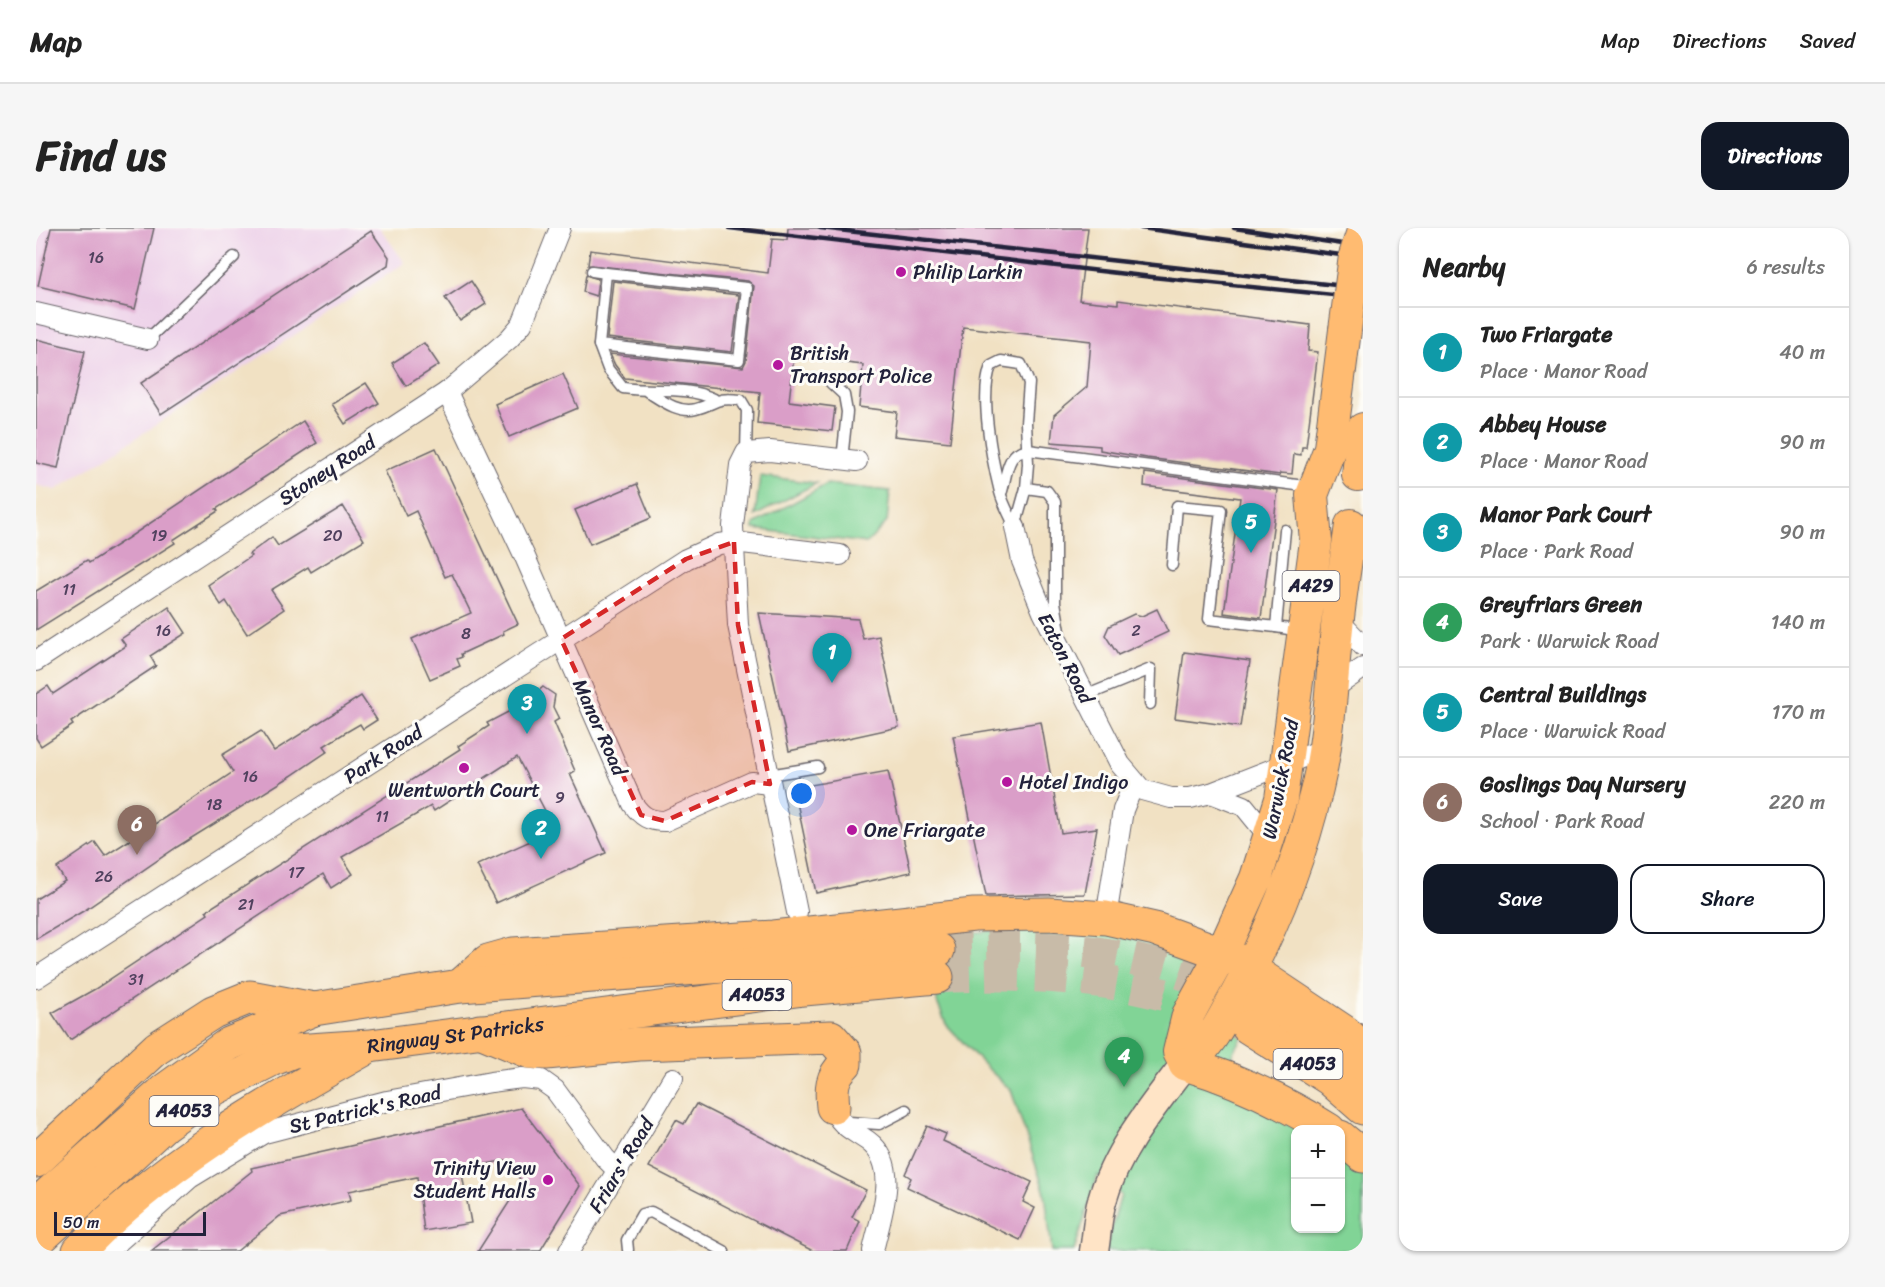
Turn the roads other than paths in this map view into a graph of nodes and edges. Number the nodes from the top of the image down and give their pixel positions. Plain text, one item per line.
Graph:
1 (560, 228) edge
2 (1363, 231) edge
3 (234, 256) dead end
4 (592, 270) dead end
5 (606, 273) junction
6 (36, 313) edge
7 (148, 339) joint
8 (599, 345) junction
9 (831, 383) dead end
10 (447, 392) junction
11 (648, 392) junction
12 (714, 399) junction
13 (1363, 429) edge
14 (1028, 450) junction
15 (746, 453) junction
16 (849, 460) joint
17 (1242, 468) dead end
18 (1361, 478) edge
19 (1246, 479) junction
20 (1026, 488) junction
21 (1317, 491) junction
22 (1001, 494) junction
23 (1359, 520) edge
24 (1015, 527) junction
25 (1285, 530) dead end
26 (734, 542) junction
27 (840, 555) dead end
28 (1172, 565) dead end
29 (1338, 620) junction
30 (1290, 629) junction
31 (561, 639) junction
32 (1363, 646) edge
33 (1064, 653) junction
34 (36, 661) edge
35 (1363, 668) edge
36 (1330, 690) junction
37 (1085, 696) junction
38 (1150, 704) dead end
39 (1324, 749) junction
40 (1285, 765) junction
41 (818, 767) dead end
42 (1134, 783) junction
43 (770, 784) junction
44 (1212, 793) junction
45 (1270, 838) junction
46 (796, 912) junction
47 (1106, 918) junction
48 (831, 932) junction
49 (772, 937) junction
50 (1222, 953) junction
51 (1251, 969) junction
52 (36, 978) edge
53 (460, 986) junction
54 (314, 1009) junction
55 (478, 1030) junction
56 (369, 1046) junction
57 (1363, 1048) edge
58 (1185, 1064) junction
59 (1363, 1072) edge
60 (673, 1078) dead end
61 (1363, 1108) edge
62 (906, 1110) dead end
63 (835, 1112) junction
64 (1321, 1125) edge
65 (1345, 1140) edge
66 (1363, 1156) edge
67 (36, 1161) edge
68 (618, 1171) junction
69 (36, 1205) edge
70 (36, 1242) edge
71 (115, 1248) edge
72 (628, 1250) edge
73 (874, 1250) edge
74 (79, 1251) edge
75 (569, 1251) edge
76 (724, 1251) edge
77 (1094, 1251) edge

1 - 10 street, Stoney Road
2 - 21 main road, Warwick Road / A429, bridge
3 - 7 lane
4 - 5 lane
5 - 8 lane
5 - 8 lane
6 - 7 street
8 - 11 lane
9 - 16 lane
10 - 31 street, Manor Road
10 - 34 street, Stoney Road
11 - 12 lane
11 - 12 lane
12 - 15 lane
13 - 18 main road
14 - 19 lane
14 - 20 lane
14 - 22 lane
14 - 22 lane
15 - 16 street
15 - 26 street
17 - 19 lane
18 - 21 main road
19 - 21 lane
20 - 24 lane
20 - 33 lane
21 - 23 main road, Warwick Road / A429
21 - 30 main road, Warwick Road / A429
22 - 24 lane
23 - 29 main road, Warwick Road / A429
24 - 33 street, Eaton Road
25 - 30 lane
26 - 27 street
26 - 31 street, Park Road
26 - 43 street
28 - 30 lane
29 - 32 street
29 - 36 main road, Warwick Road / A429
30 - 40 main road, Warwick Road / A429
31 - 43 street, Manor Road
31 - 52 street, Park Road
33 - 37 street, Eaton Road
35 - 36 street
36 - 39 main road, Warwick Road / A429
37 - 38 lane
37 - 42 street, Eaton Road
39 - 40 street, Eaton Road
39 - 51 main road, Warwick Road / A429
40 - 44 street, Eaton Road
40 - 45 main road, Warwick Road / A429
41 - 43 lane
42 - 44 street, Eaton Road
42 - 47 street
43 - 46 street
44 - 45 street
45 - 50 main road, Warwick Road / A429
46 - 48 highway
46 - 49 highway
47 - 48 highway
47 - 50 highway
48 - 49 highway
49 - 53 highway
50 - 51 highway
50 - 58 main road, Warwick Road / A429
51 - 57 highway
51 - 58 main road, Warwick Road / A429
53 - 54 highway, Ringway St Patricks / A4053
53 - 55 highway, Ringway St Patricks / A4053
54 - 67 highway
54 - 69 highway, Ringway St Patricks / A4053
55 - 56 highway, Ringway St Patricks / A4053
55 - 63 highway
56 - 70 highway, Ringway St Patricks / A4053
56 - 74 highway
58 - 64 highway, A4053
58 - 77 main road, Warwick Road
59 - 61 highway, A4053
60 - 68 street, Friars' Road
62 - 63 lane
63 - 73 street
65 - 66 highway
68 - 71 street, St Patrick's Road
68 - 75 street, Friars' Road
72 - 76 lane

